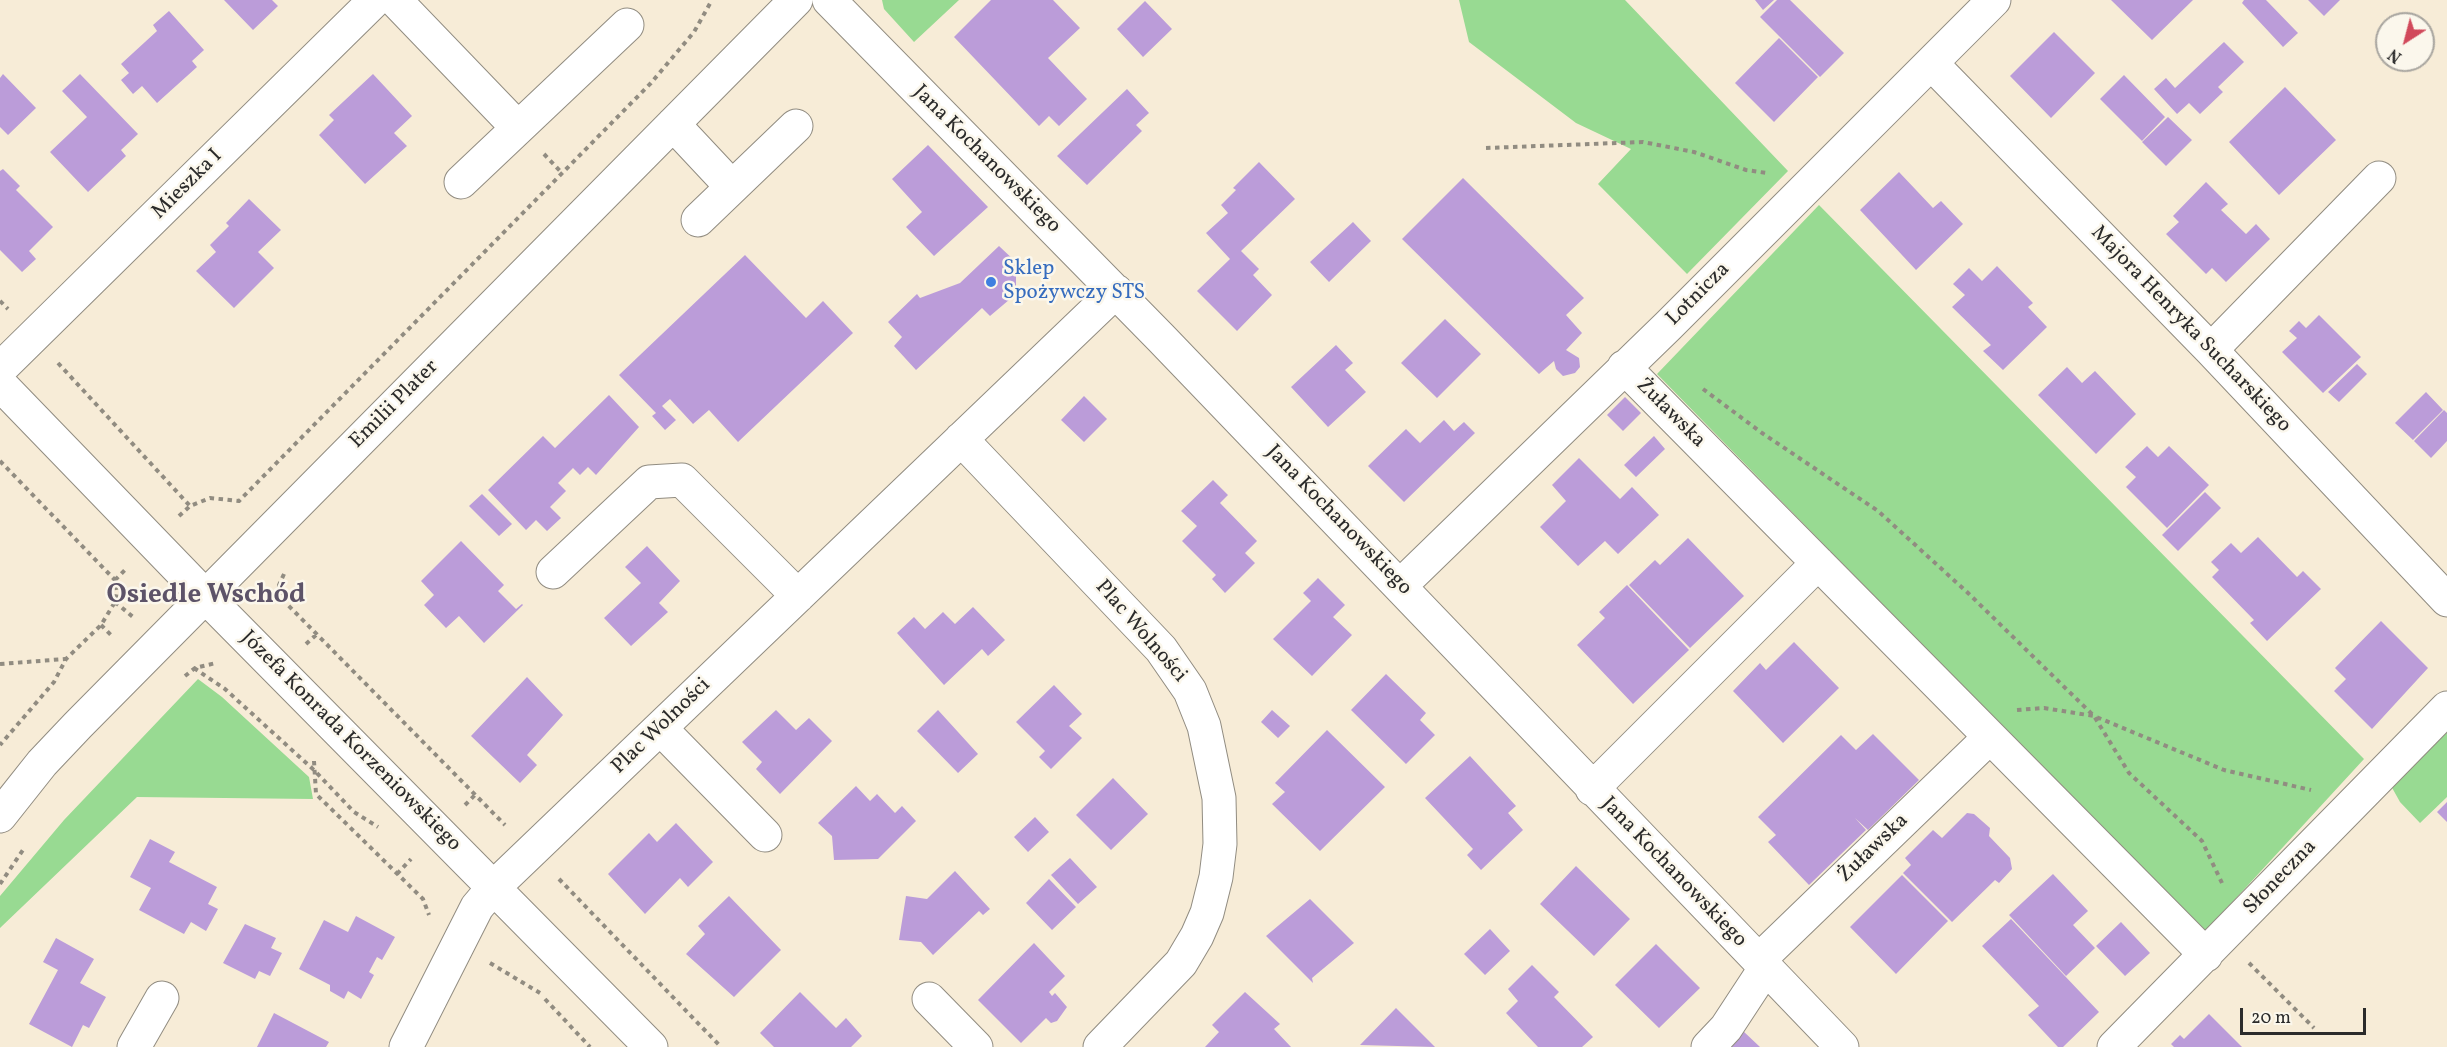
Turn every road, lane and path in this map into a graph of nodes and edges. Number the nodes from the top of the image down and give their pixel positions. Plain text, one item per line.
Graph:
1 (375, 0) edge
2 (395, 0) edge
3 (712, 0) edge
4 (796, 0) edge
5 (829, 0) edge
6 (1994, 0) edge
7 (627, 25) dead end
8 (1931, 63) junction
9 (674, 124) junction
10 (796, 126) dead end
11 (518, 128) junction
12 (1486, 148) dead end
13 (1827, 165) junction
14 (2379, 177) dead end
15 (461, 182) dead end
16 (732, 187) junction
17 (698, 220) dead end
18 (1116, 291) junction
19 (0, 301) edge
20 (34, 336) junction
21 (2211, 350) junction
22 (1624, 367) junction
23 (0, 369) edge
24 (0, 384) edge
25 (1699, 386) dead end
26 (961, 439) junction
27 (0, 461) edge
28 (190, 506) junction
29 (153, 543) junction
30 (1818, 563) junction
31 (290, 568) dead end
32 (553, 572) dead end
33 (115, 580) junction
34 (1400, 586) junction
35 (798, 596) junction
36 (206, 597) junction
37 (2447, 600) edge
38 (115, 602) junction
39 (317, 634) junction
40 (162, 641) junction
41 (66, 659) junction
42 (221, 663) dead end
43 (0, 664) edge
44 (195, 668) junction
45 (278, 670) junction
46 (177, 682) dead end
47 (2447, 708) edge
48 (1965, 712) junction
49 (2094, 716) junction
50 (660, 728) junction
51 (1990, 737) junction
52 (0, 745) edge
53 (1592, 789) junction
54 (316, 794) dead end
55 (2355, 802) junction
56 (421, 814) junction
57 (0, 816) edge
58 (765, 835) dead end
59 (25, 846) dead end
60 (531, 851) junction
61 (0, 884) edge
62 (494, 887) junction
63 (456, 946) junction
64 (2214, 946) junction
65 (1762, 964) junction
66 (162, 998) dead end
67 (929, 999) dead end
68 (2314, 1028) dead end
69 (134, 1047) edge
70 (406, 1047) edge
71 (590, 1047) edge
72 (651, 1047) edge
73 (721, 1047) edge
74 (976, 1047) edge
75 (1100, 1047) edge
76 (1708, 1047) edge
77 (1842, 1047) edge
78 (2114, 1047) edge

1 - 20 street, Mieszka I
2 - 11 street
3 - 28 path
4 - 9 street, Emilii Plater
5 - 18 street, Jana Kochanowskiego
6 - 8 street, Lotnicza
7 - 11 street
8 - 13 street, Lotnicza
8 - 21 street, Majora Henryka Sucharskiego
9 - 16 street
9 - 36 street, Emilii Plater
10 - 16 street
11 - 15 street
12 - 13 path
13 - 22 street, Lotnicza
14 - 21 street
16 - 17 street
18 - 26 street, Plac Wolności
18 - 34 street, Jana Kochanowskiego
19 - 20 path
20 - 23 street, Mieszka I
20 - 28 path
21 - 37 street, Majora Henryka Sucharskiego
22 - 30 street, Żuławska
22 - 34 street, Lotnicza
24 - 29 street, Józefa Konrada Korzeniowskiego
25 - 49 path
26 - 35 street, Plac Wolności
26 - 75 street, Plac Wolności
27 - 33 path
28 - 29 path
29 - 33 path
29 - 36 street, Józefa Konrada Korzeniowskiego
30 - 48 street, Żuławska
30 - 53 street
31 - 39 path
32 - 35 street
33 - 38 path
34 - 53 street, Jana Kochanowskiego
35 - 50 street, Plac Wolności
36 - 40 street, Emilii Plater
36 - 45 street, Józefa Konrada Korzeniowskiego
38 - 40 path
38 - 41 path
39 - 45 path
39 - 60 path
40 - 44 path
40 - 57 street, Emilii Plater
41 - 43 path
41 - 52 path
42 - 44 path
44 - 46 path
44 - 56 path
45 - 56 street, Józefa Konrada Korzeniowskiego
47 - 55 street, Słoneczna
48 - 49 path
48 - 51 street, Żuławska
49 - 55 path
49 - 64 path
50 - 58 street
50 - 60 street, Plac Wolności
51 - 64 street, Żuławska
51 - 65 street, Żuławska
53 - 65 street, Jana Kochanowskiego
54 - 63 path
55 - 64 street, Słoneczna
56 - 62 street, Józefa Konrada Korzeniowskiego
59 - 61 path
60 - 62 street, Plac Wolności
60 - 73 path
62 - 63 street, Plac Wolności
62 - 72 street, Józefa Konrada Korzeniowskiego
63 - 70 street, Plac Wolności
63 - 71 path
64 - 68 path
64 - 78 street, Słoneczna
65 - 76 street, Żuławska
65 - 77 street, Jana Kochanowskiego
66 - 69 street
67 - 74 street

